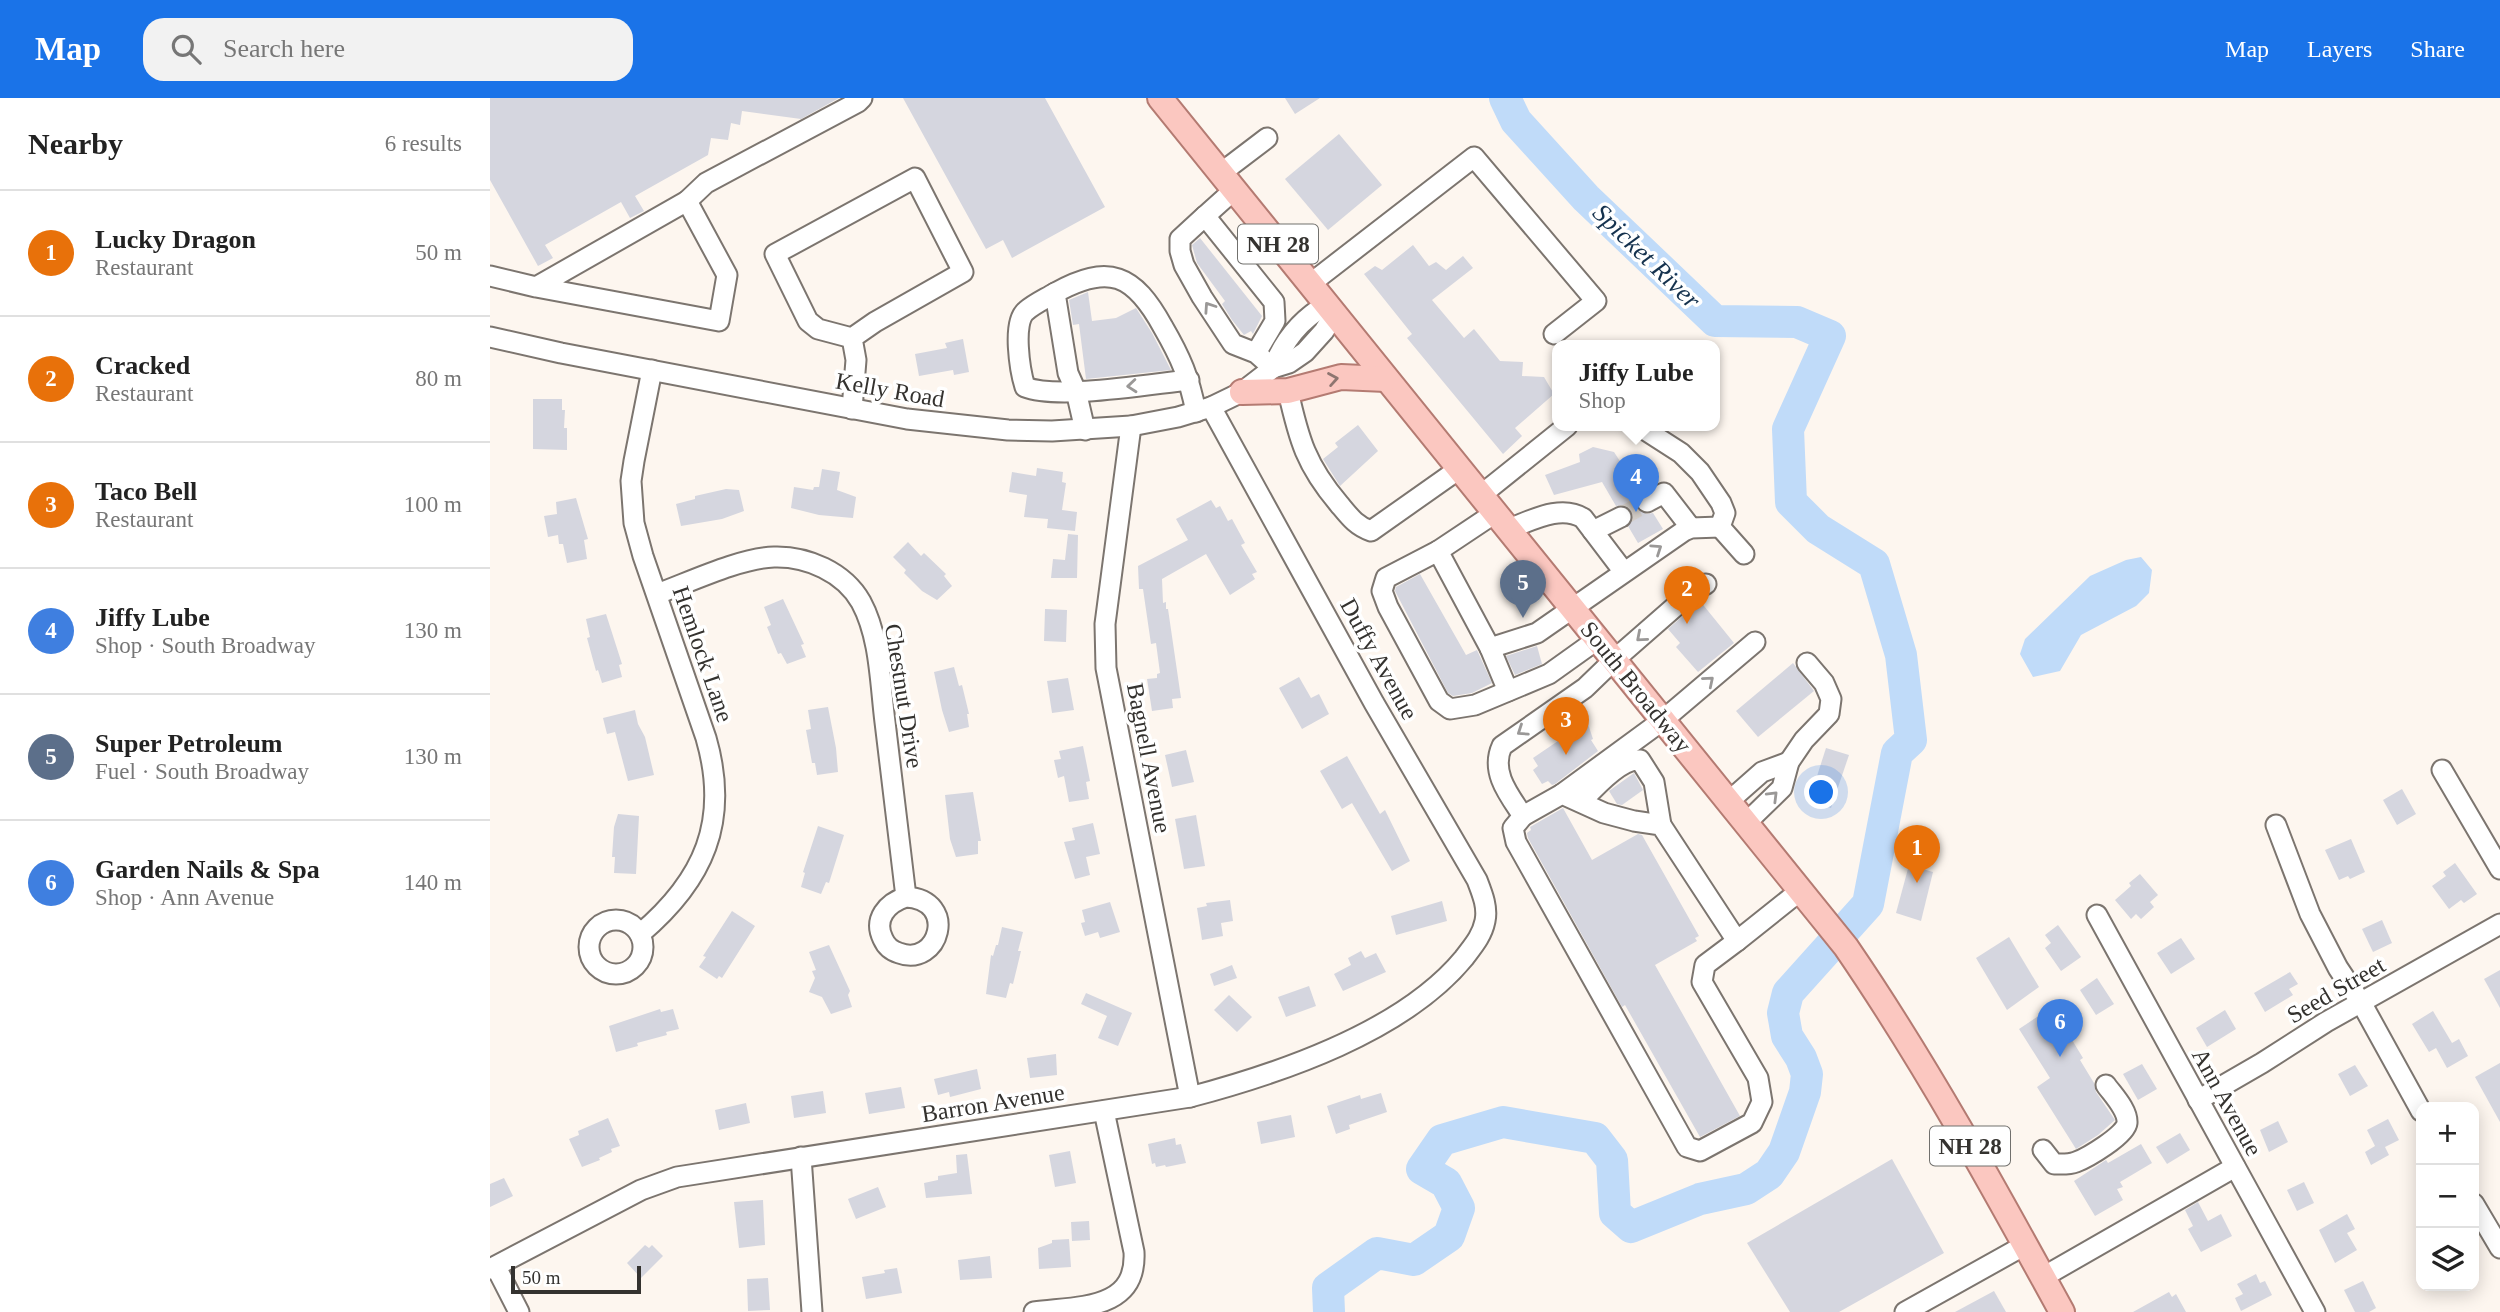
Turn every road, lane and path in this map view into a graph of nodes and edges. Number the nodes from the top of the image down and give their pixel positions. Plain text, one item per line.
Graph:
1 (862, 98) edge
2 (1160, 98) edge
3 (1267, 138) dead end
4 (1227, 181) junction
5 (687, 201) junction
6 (1205, 216) junction
7 (490, 276) edge
8 (1310, 284) junction
9 (536, 287) junction
10 (1055, 293) junction
11 (1330, 310) junction
12 (1554, 334) dead end
13 (490, 337) edge
14 (852, 338) junction
15 (1256, 353) junction
16 (1273, 368) junction
17 (652, 370) junction
18 (1386, 379) junction
19 (1189, 380) junction
20 (1076, 391) junction
21 (1288, 391) junction
22 (1242, 392) junction
23 (852, 409) junction
24 (1203, 410) junction
25 (1131, 426) junction
26 (1085, 430) junction
27 (1563, 431) edge
28 (1648, 431) edge
29 (1460, 469) junction
30 (1647, 502) tunnel mouth
31 (1495, 513) junction
32 (1621, 517) tunnel mouth
33 (1720, 527) junction
34 (1691, 528) junction
35 (1593, 531) junction
36 (1438, 551) junction
37 (1744, 554) dead end
38 (1624, 572) junction
39 (1706, 584) dead end
40 (657, 594) junction
41 (1573, 609) junction
42 (1598, 639) junction
43 (1755, 642) dead end
44 (1490, 648) junction
45 (1614, 660) junction
46 (1807, 663) dead end
47 (1508, 691) junction
48 (1663, 720) junction
49 (1789, 762) junction
50 (2442, 770) dead end
51 (1562, 794) junction
52 (1582, 802) junction
53 (1728, 802) junction
54 (1523, 816) junction
55 (1746, 823) junction
56 (1661, 825) junction
57 (2276, 825) dead end
58 (2493, 840) edge
59 (2500, 869) edge
60 (1801, 890) junction
61 (906, 897) dead end
62 (2097, 915) dead end
63 (2500, 924) edge
64 (640, 934) dead end
65 (1479, 939) joint
66 (1737, 941) junction
67 (2361, 1004) junction
68 (2106, 1084) dead end
69 (1190, 1097) junction
70 (2198, 1100) junction
71 (2416, 1102) edge
72 (1104, 1111) junction
73 (2043, 1150) dead end
74 (801, 1157) junction
75 (2235, 1167) junction
76 (2479, 1212) edge
77 (2025, 1245) junction
78 (2500, 1248) edge
79 (493, 1268) edge
80 (2043, 1277) junction
81 (519, 1312) edge
82 (812, 1312) edge
83 (1034, 1312) edge
84 (1905, 1312) edge
85 (2062, 1312) edge
86 (2315, 1312) edge

1 - 5 street
2 - 4 main road, South Broadway / NH 28
3 - 4 street
4 - 6 street
4 - 8 main road, South Broadway / NH 28
5 - 9 street
5 - 9 street
6 - 15 street
15 -> 6 street
7 - 9 street
8 - 11 main road, South Broadway / NH 28
8 - 12 street
10 - 19 street, Duffy Avenue
10 - 20 street
10 - 20 street, Duffy Avenue
11 - 16 street, Kelly Road
11 - 18 main road, South Broadway / NH 28
13 - 17 street, Kelly Road
14 - 14 street
14 - 23 street
15 - 16 street
16 - 22 street, Kelly Road
17 - 23 street, Kelly Road
17 - 40 street, Hemlock Lane
21 -> 18 main road
18 - 29 main road, South Broadway / NH 28
19 -> 20 street
19 - 24 street, Duffy Avenue
20 - 26 street
21 - 22 main road
21 - 29 street
22 - 24 street, Kelly Road
23 - 26 street, Kelly Road
24 - 25 street, Kelly Road
24 - 65 street, Duffy Avenue
25 - 26 street, Kelly Road
25 - 69 street, Bagnell Avenue
27 - 31 street
28 - 33 street
29 - 31 main road, South Broadway / NH 28
30 - 34 street
31 - 35 street
31 - 36 street
31 - 41 main road, South Broadway / NH 28
32 - 35 street
33 - 34 street
33 - 37 street
38 -> 34 street
35 - 38 street
36 - 44 street
36 - 47 street
38 - 41 street
39 -> 45 street
40 - 61 street, Chestnut Drive
40 - 64 street, Hemlock Lane
41 - 42 main road, South Broadway / NH 28
41 - 44 street
42 - 45 main road, South Broadway / NH 28
42 - 47 street
48 -> 43 street
44 - 47 street
45 - 48 main road, South Broadway / NH 28
45 -> 54 street
46 - 49 street
48 - 51 street
48 - 53 main road, South Broadway / NH 28
49 - 53 street
55 -> 49 street
50 - 58 street
51 - 52 street
51 - 54 street
52 - 56 street
52 - 56 street
53 - 55 main road, South Broadway / NH 28
54 - 66 street
55 - 60 main road, South Broadway / NH 28
56 - 66 street
57 - 67 street
58 - 59 street
60 - 66 street
60 - 77 main road, South Broadway / NH 28
62 - 70 street, Ann Avenue
63 - 67 street, Seed Street
65 - 69 street, Barron Avenue
67 - 70 street, Seed Street
67 - 71 street
68 - 73 street
69 - 72 street, Barron Avenue
70 - 75 street, Ann Avenue
72 - 74 street, Barron Avenue
72 - 83 street
74 - 79 street, Barron Avenue
74 - 82 street
75 - 80 street
75 - 86 street, Ann Avenue
76 - 78 street
77 - 80 main road, South Broadway / NH 28
77 - 84 street
79 - 81 street
80 - 85 main road, South Broadway / NH 28

